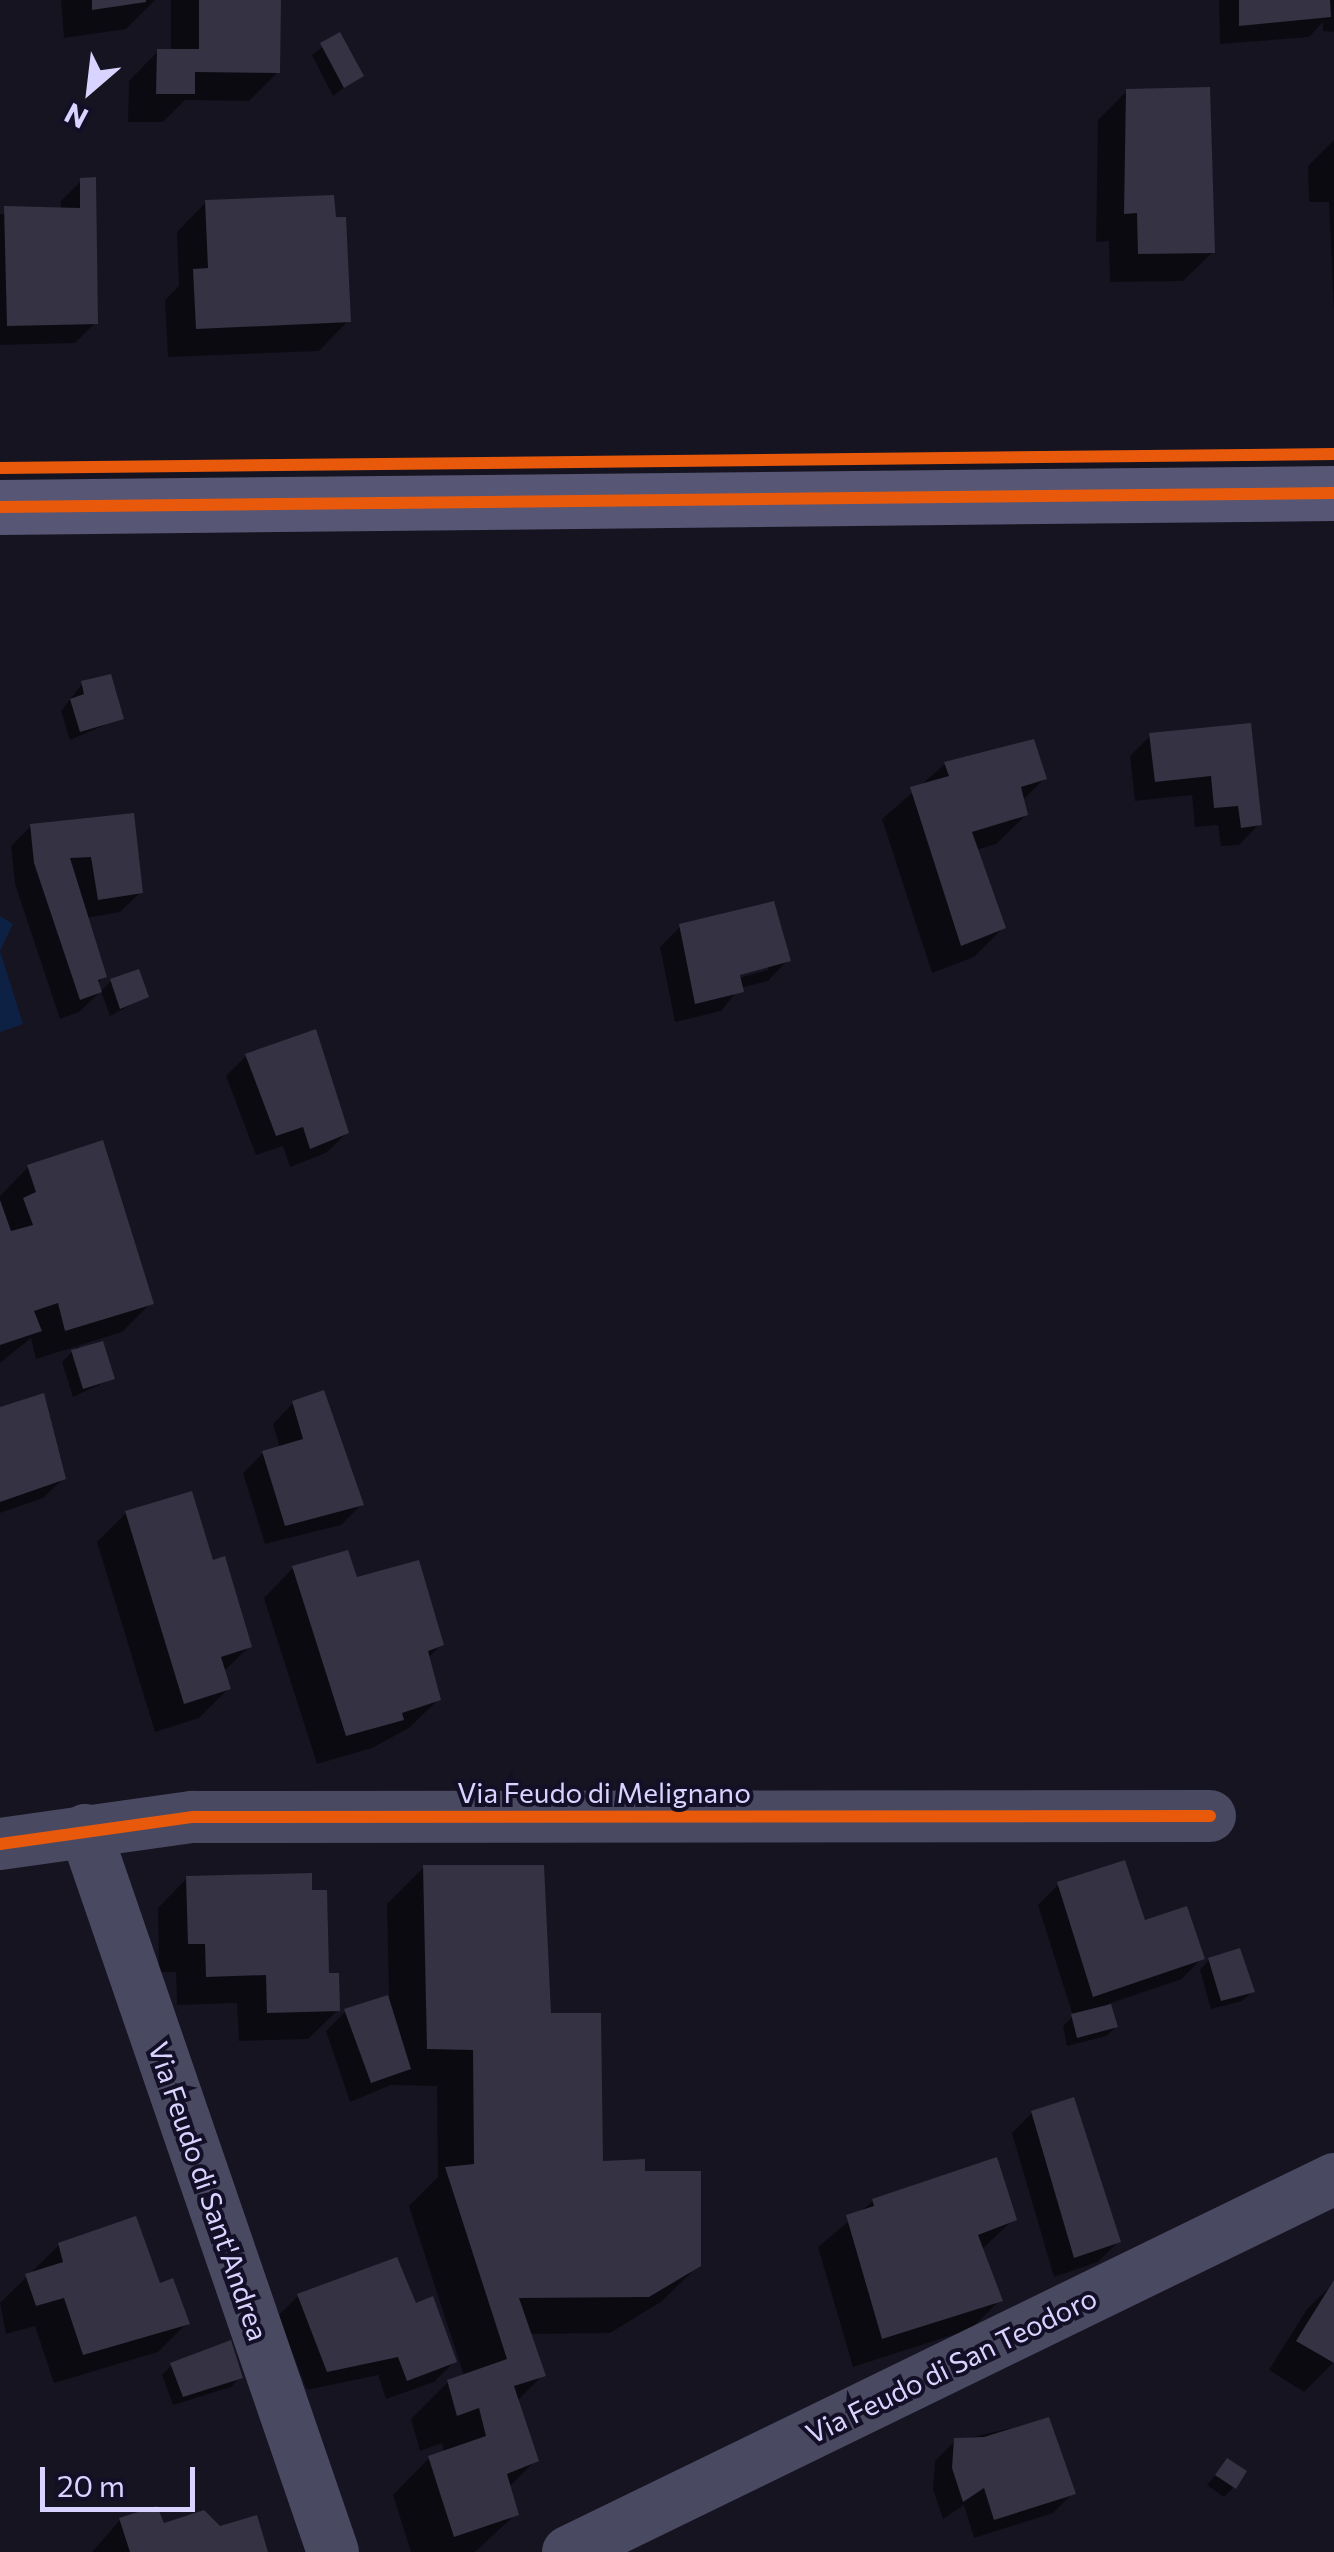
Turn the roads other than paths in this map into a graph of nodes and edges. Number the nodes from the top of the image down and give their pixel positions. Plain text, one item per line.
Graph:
1 (1334, 493) edge
2 (0, 507) edge
3 (1210, 1816) dead end
4 (85, 1830) junction
5 (0, 1844) edge
6 (1334, 2179) edge
7 (333, 2552) edge
8 (568, 2552) edge

1 - 2 street
3 - 4 street, Via Feudo di Melignano
4 - 5 street, Via Feudo di Melignano
4 - 7 street, Via Feudo di Sant'Andrea
6 - 8 street, Via Feudo di San Teodoro

